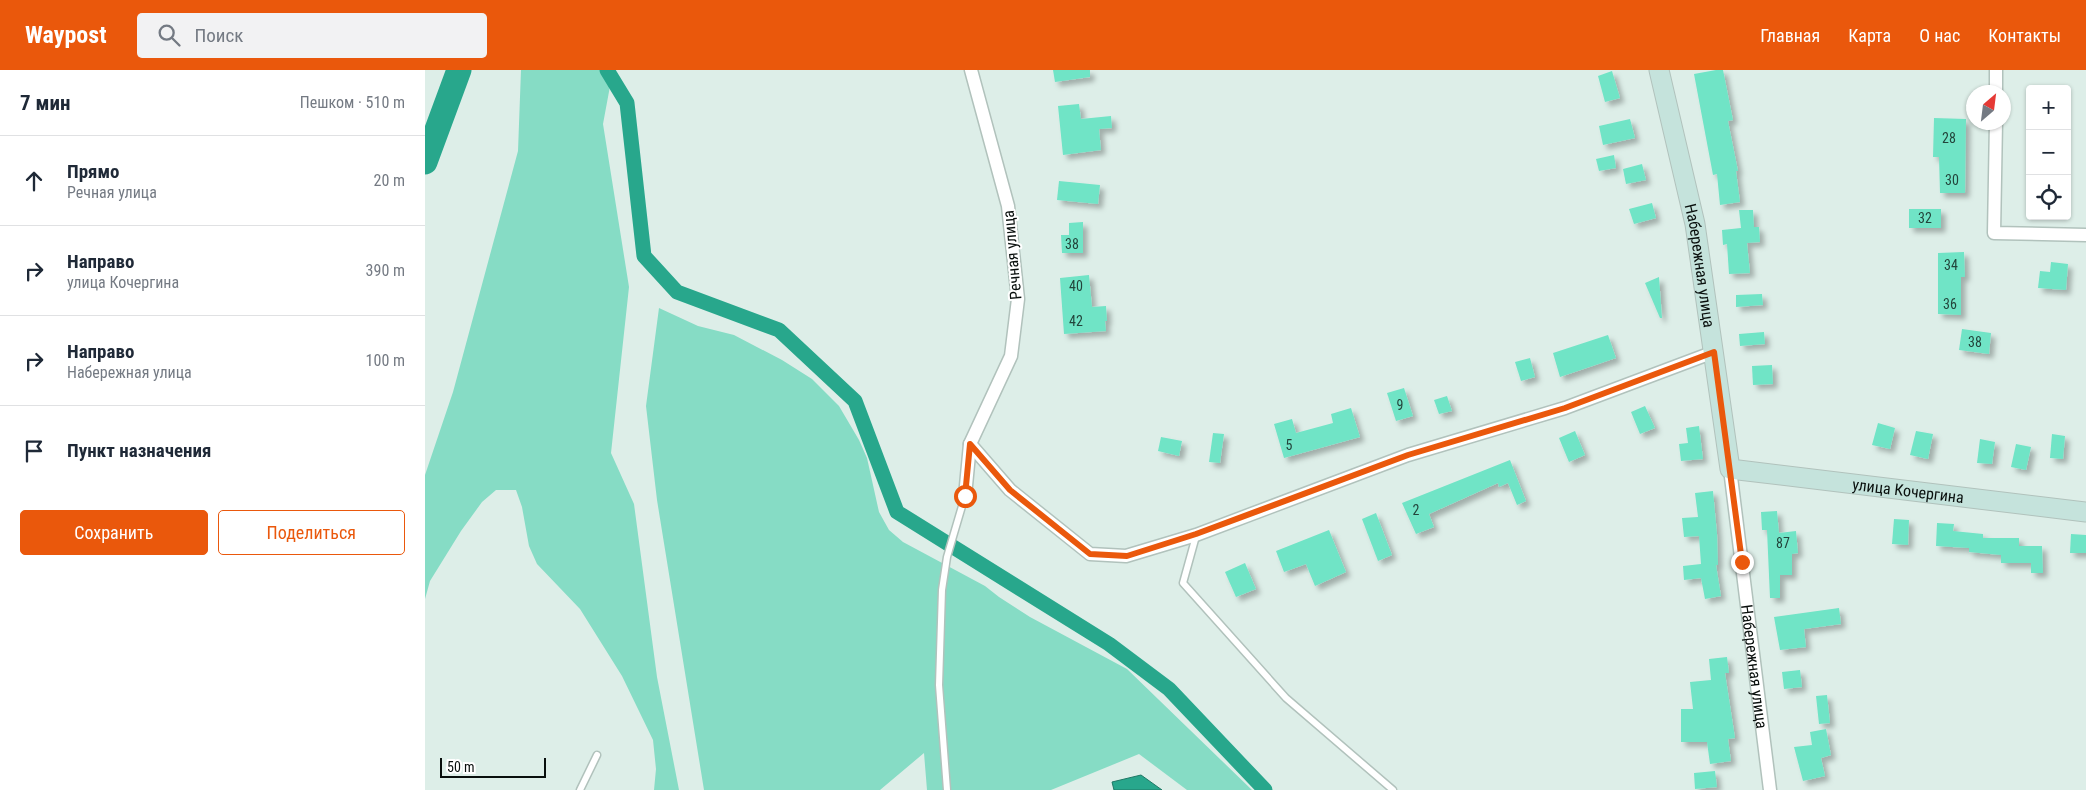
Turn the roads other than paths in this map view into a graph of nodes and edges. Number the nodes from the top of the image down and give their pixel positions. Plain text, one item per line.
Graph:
1 (971, 70) edge
2 (1659, 70) edge
3 (1996, 70) edge
4 (1996, 85) edge
5 (1996, 130) edge
6 (2086, 235) edge
7 (1714, 352) junction
8 (970, 444) junction
9 (1730, 469) junction
10 (965, 496) joint
11 (2086, 512) edge
12 (1196, 534) junction
13 (597, 755) dead end
14 (580, 790) edge
15 (947, 790) edge
16 (1393, 790) edge
17 (1770, 790) edge

1 - 8 street, Речная улица
2 - 7 street, Набережная улица
3 - 4 street
5 - 6 street
7 - 9 street, Набережная улица
7 - 12 street
8 - 10 street, Речная улица
8 - 12 street
9 - 11 street, улица Кочергина
9 - 17 street, Набережная улица
10 - 15 lane
12 - 16 lane
13 - 14 lane

